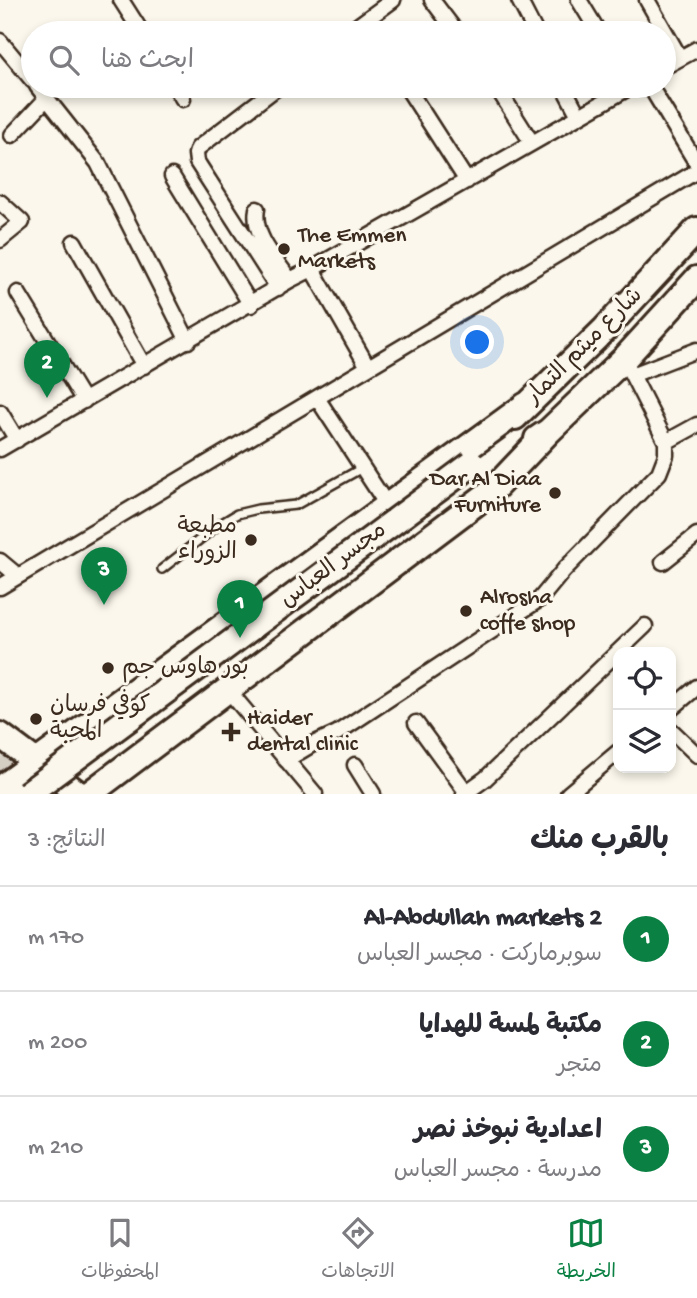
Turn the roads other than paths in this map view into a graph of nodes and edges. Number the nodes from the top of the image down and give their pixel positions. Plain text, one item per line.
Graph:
1 (393, 0) edge
2 (432, 0) edge
3 (519, 0) edge
4 (579, 0) edge
5 (647, 0) edge
6 (124, 1) edge
7 (135, 21) edge
8 (364, 21) edge
9 (448, 21) edge
10 (530, 21) edge
11 (592, 21) edge
12 (659, 21) edge
13 (0, 41) edge
14 (697, 49) edge
15 (676, 51) edge
16 (680, 58) junction
17 (676, 60) edge
18 (21, 66) edge
19 (47, 98) joint
20 (263, 98) edge
21 (413, 98) edge
22 (504, 98) edge
23 (569, 98) edge
24 (610, 98) edge
25 (657, 98) edge
26 (579, 116) junction
27 (12, 135) dead end
28 (532, 143) junction
29 (697, 164) edge
30 (697, 170) edge
31 (172, 176) dead end
32 (467, 180) junction
33 (0, 202) edge
34 (257, 209) dead end
35 (697, 230) edge
36 (0, 240) edge
37 (74, 242) dead end
38 (313, 270) junction
39 (697, 279) edge
40 (284, 284) junction
41 (18, 293) dead end
42 (251, 305) junction
43 (188, 341) junction
44 (697, 350) edge
45 (144, 366) junction
46 (368, 367) junction
47 (628, 367) junction
48 (317, 398) junction
49 (84, 401) junction
50 (526, 405) junction
51 (0, 412) edge
52 (697, 425) edge
53 (549, 431) junction
54 (17, 440) junction
55 (666, 442) junction
56 (0, 449) edge
57 (362, 468) junction
58 (477, 470) junction
59 (387, 505) junction
60 (697, 535) edge
61 (0, 561) edge
62 (663, 562) dead end
63 (162, 569) dead end
64 (18, 576) junction
65 (0, 587) edge
66 (645, 626) dead end
67 (624, 647) edge
68 (613, 658) edge
69 (697, 687) edge
70 (228, 690) junction
71 (676, 705) edge
72 (416, 723) dead end
73 (0, 734) edge
74 (676, 735) edge
75 (72, 736) junction
76 (697, 755) edge
77 (613, 756) edge
78 (286, 760) junction
79 (36, 762) junction
80 (355, 765) dead end
81 (109, 786) edge
82 (0, 789) edge
83 (465, 793) edge
84 (27, 794) edge
85 (54, 794) edge
86 (79, 794) edge
87 (89, 794) edge
88 (315, 794) edge
89 (373, 794) edge
90 (568, 794) edge

1 - 8 street
2 - 9 street
3 - 10 street
4 - 11 street
5 - 12 street
6 - 7 street
13 - 18 street
14 - 16 street
15 - 16 street
16 - 17 street
19 - 27 street
19 - 43 street
20 - 40 street
21 - 32 street
22 - 28 street
23 - 26 street
24 - 26 street
25 - 29 street
26 - 28 street
28 - 32 street
30 - 46 street
31 - 42 street
32 - 38 street
33 - 36 street
34 - 40 street
35 - 50 highway, شارع ميثم التمار
37 - 45 street
38 - 40 street
38 - 46 street
39 - 47 highway, شارع ميثم التمار
40 - 42 street
41 - 49 street
42 - 43 street
43 - 45 street
44 - 47 street
45 - 49 street
46 - 48 street
47 - 53 highway, شارع ميثم التمار
47 - 55 street
48 - 57 street
48 - 64 street
49 - 54 street
50 - 58 highway, شارع ميثم التمار
50 - 59 highway
51 - 54 street
52 - 55 street
53 - 58 highway, شارع ميثم التمار
53 - 70 highway
54 - 56 street
55 - 78 street
57 - 59 street
57 - 63 lane
58 - 84 highway, مجسر العباس, bridge
58 - 85 highway, مجسر العباس
59 - 75 highway
60 - 62 street
61 - 64 street
64 - 65 street
66 - 67 street
68 - 83 street
69 - 71 street
70 - 78 street
70 - 81 highway
72 - 83 street
73 - 75 highway
73 - 79 highway
74 - 76 street
75 - 79 highway
77 - 90 street
78 - 88 street
79 - 82 highway
79 - 86 highway
80 - 89 street
81 - 87 highway

